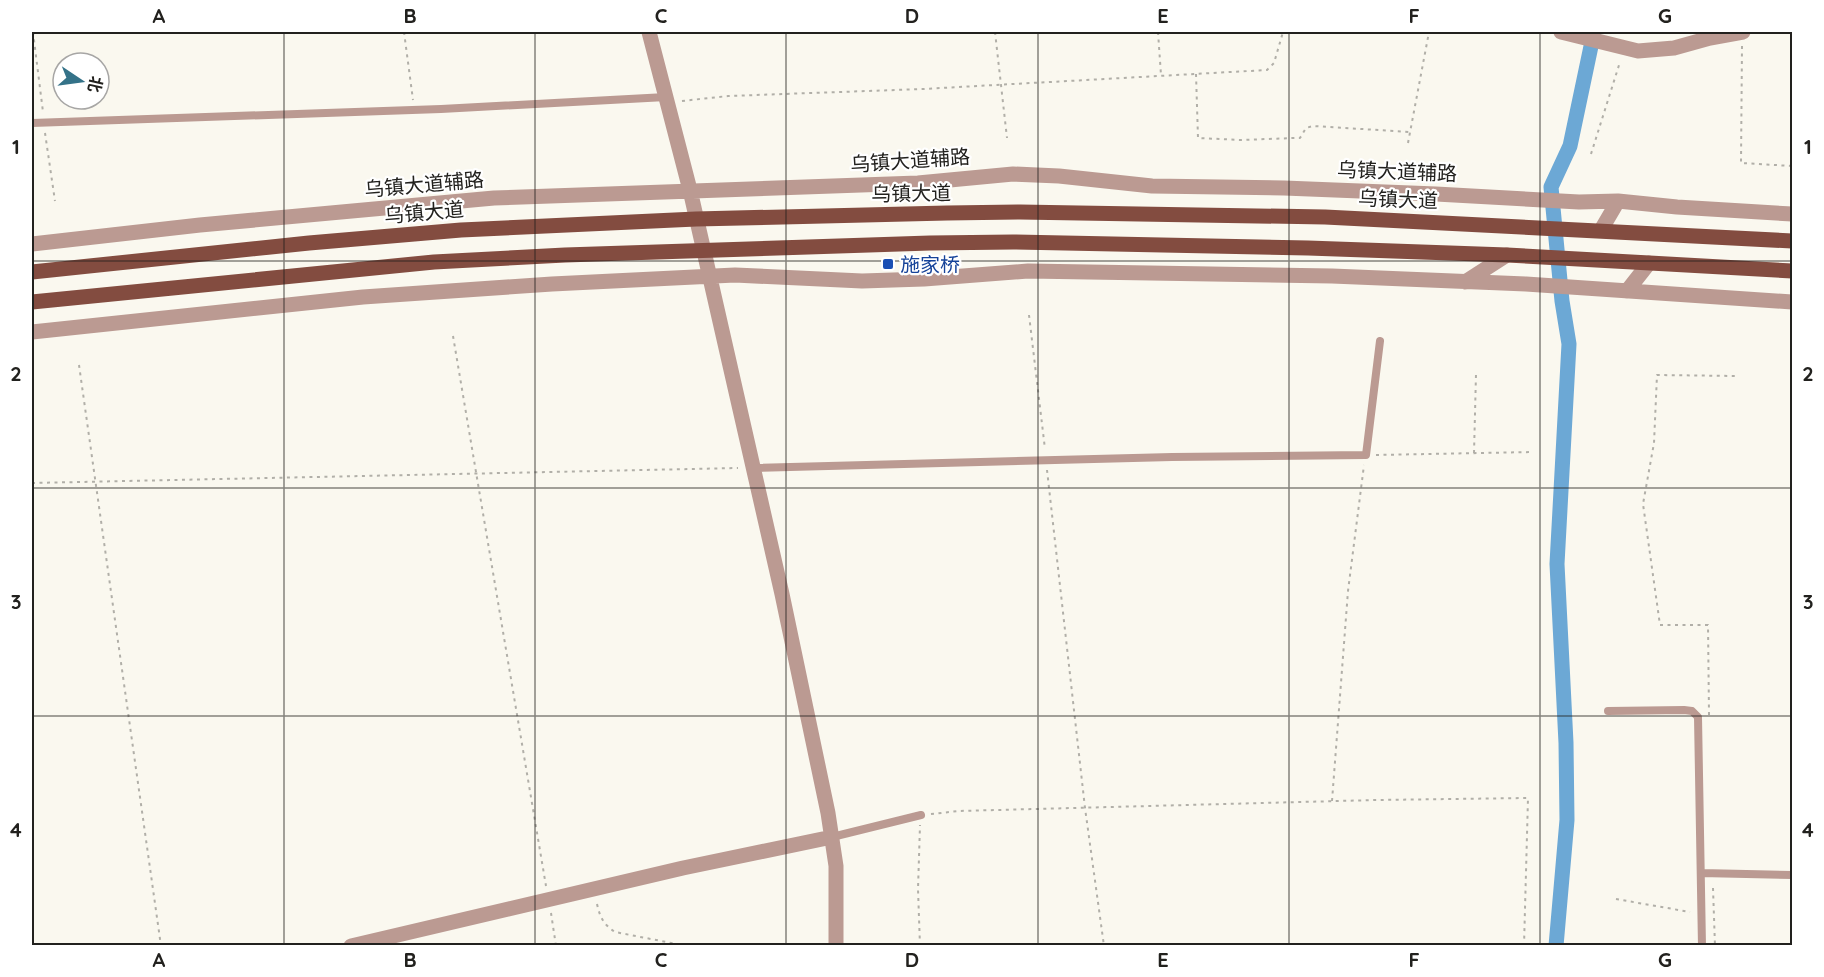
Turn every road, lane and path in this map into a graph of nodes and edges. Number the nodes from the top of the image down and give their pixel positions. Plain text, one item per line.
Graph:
1 (404, 32) edge
2 (649, 32) edge
3 (995, 32) edge
4 (1158, 32) edge
5 (1283, 32) edge
6 (1429, 32) edge
7 (1563, 32) edge
8 (1743, 32) edge
9 (1708, 35) edge
10 (1617, 46) junction
11 (1196, 74) junction
12 (1161, 75) junction
13 (1001, 84) junction
14 (667, 100) junction
15 (414, 110) junction
16 (32, 123) edge
17 (1410, 132) junction
18 (1007, 138) dead end
19 (1408, 143) dead end
20 (1591, 154) dead end
21 (1792, 166) edge
22 (690, 190) junction
23 (1618, 201) junction
24 (1792, 214) edge
25 (696, 219) junction
26 (1601, 230) junction
27 (1792, 241) edge
28 (32, 244) edge
29 (704, 250) junction
30 (1512, 255) junction
31 (1649, 263) junction
32 (1792, 271) edge
33 (32, 272) edge
34 (710, 276) junction
35 (1465, 282) junction
36 (1627, 291) junction
37 (1792, 302) edge
38 (32, 303) edge
39 (1029, 315) dead end
40 (32, 332) edge
41 (453, 336) dead end
42 (1380, 341) dead end
43 (80, 365) dead end
44 (1476, 374) dead end
45 (1737, 375) dead end
46 (1533, 452) dead end
47 (1474, 453) junction
48 (1366, 455) junction
49 (1046, 461) junction
50 (753, 468) junction
51 (477, 473) junction
52 (32, 483) edge
53 (96, 483) junction
54 (1608, 711) dead end
55 (1709, 718) dead end
56 (1332, 801) junction
57 (1085, 808) junction
58 (921, 815) junction
59 (832, 837) junction
60 (1701, 873) junction
61 (1713, 873) junction
62 (1792, 875) edge
63 (594, 889) junction
64 (1616, 899) dead end
65 (549, 900) junction
66 (1702, 914) junction
67 (161, 945) edge
68 (351, 945) edge
69 (556, 945) edge
70 (687, 945) edge
71 (836, 945) edge
72 (920, 945) edge
73 (1104, 945) edge
74 (1524, 945) edge
75 (1702, 945) edge
76 (1715, 945) edge

1 - 15 path
2 - 14 street
3 - 13 path
4 - 12 path
5 - 11 path
6 - 17 path
7 - 10 street
8 - 9 street
8 - 21 path
9 - 10 street
10 - 20 path
11 - 12 path
11 - 17 path
12 - 13 path
13 - 14 path
13 - 18 path
14 - 15 lane
14 - 22 street
15 - 16 lane
17 - 19 path
22 - 23 street, 乌镇大道辅路
22 - 25 street
22 - 28 street, 乌镇大道辅路
23 - 24 street, 乌镇大道辅路
23 - 26 street
25 - 26 main road, 乌镇大道
25 - 29 street
25 - 33 main road, 乌镇大道
26 - 27 main road, 乌镇大道
29 - 30 main road
29 - 34 street
29 - 38 main road
30 - 31 main road
30 - 35 street
31 - 32 main road
31 - 36 street
34 - 35 street
34 - 40 street
34 - 50 street
35 - 36 street
36 - 37 street
39 - 49 path
41 - 51 path
42 - 48 lane
43 - 53 path
44 - 47 path
45 - 55 path
46 - 47 path
47 - 48 path
48 - 49 lane
48 - 56 path
49 - 50 lane
49 - 57 path
50 - 51 path
50 - 59 street
51 - 53 path
51 - 65 path
52 - 53 path
53 - 67 path
54 - 60 lane
56 - 57 path
56 - 74 path
57 - 58 path
57 - 73 path
58 - 59 lane
58 - 72 path
59 - 63 street
59 - 71 street
60 - 61 lane
60 - 66 lane
61 - 62 lane
61 - 76 path
63 - 65 street
63 - 70 path
64 - 66 path
65 - 68 street
65 - 69 path
66 - 75 lane

